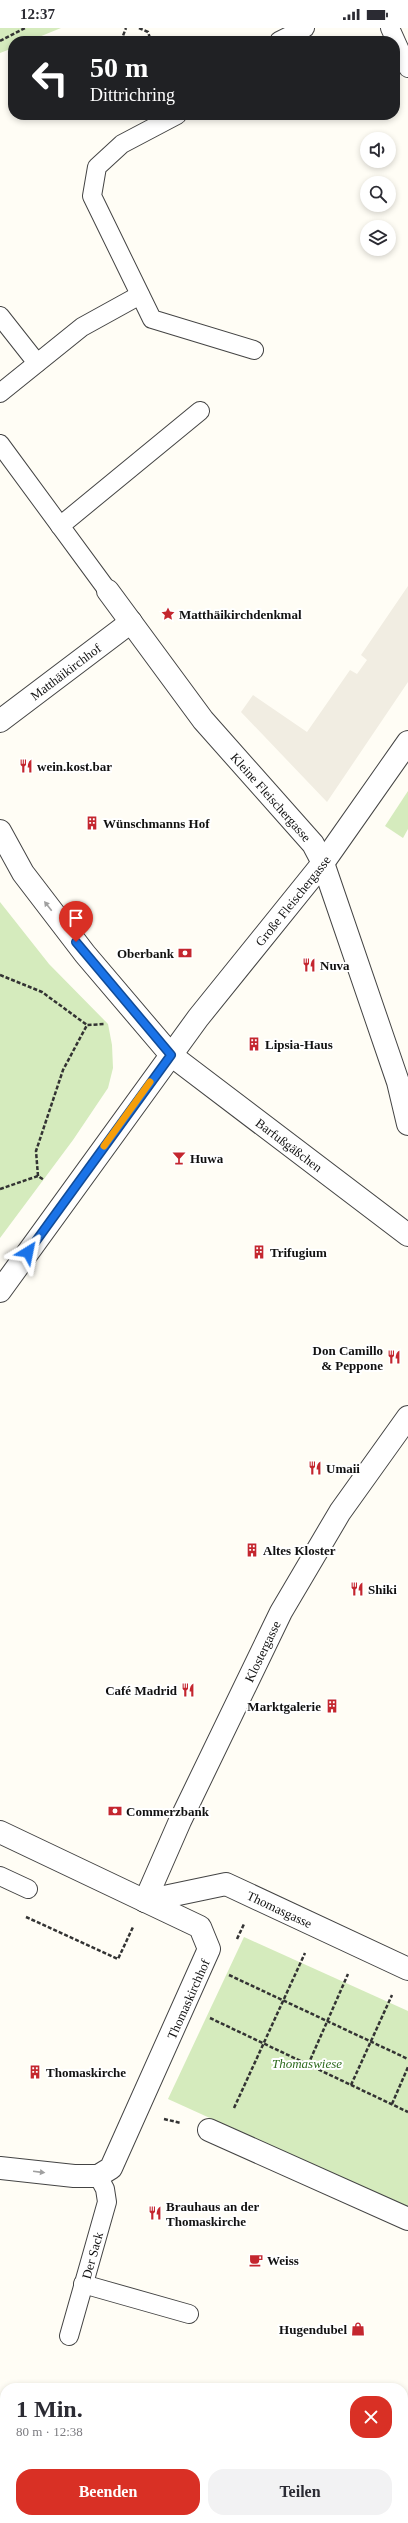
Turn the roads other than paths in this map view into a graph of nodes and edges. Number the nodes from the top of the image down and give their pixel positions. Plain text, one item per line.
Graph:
1 (305, 28) edge
2 (289, 36) edge
3 (400, 50) edge
4 (408, 68) edge
5 (168, 120) edge
6 (140, 295) junction
7 (0, 316) edge
8 (254, 350) dead end
9 (38, 363) junction
10 (0, 393) edge
11 (200, 412) dead end
12 (0, 444) edge
13 (60, 526) junction
14 (108, 591) joint
15 (131, 622) junction
16 (0, 721) edge
17 (408, 742) edge
18 (0, 831) edge
19 (323, 862) junction
20 (171, 1055) junction
21 (408, 1124) edge
22 (408, 1235) edge
23 (0, 1291) edge
24 (408, 1417) edge
25 (0, 1832) edge
26 (0, 1876) edge
27 (28, 1889) dead end
28 (146, 1901) junction
29 (408, 1969) edge
30 (215, 2133) road end
31 (0, 2168) edge
32 (98, 2176) junction
33 (408, 2219) edge
34 (83, 2284) junction
35 (189, 2314) dead end
36 (69, 2336) dead end

1 - 2 lane
3 - 4 lane
5 - 6 lane
6 - 8 lane
6 - 9 lane
7 - 9 lane
9 - 10 lane
11 - 13 lane
12 - 13 lane
13 - 14 lane
14 - 15 street, Kleine Fleischergasse
15 - 16 street, Matthäikirchhof
15 - 19 street, Kleine Fleischergasse
17 - 19 street, Große Fleischergasse
20 -> 18 street, Barfußgäßchen
19 - 20 street, Große Fleischergasse
19 - 21 street, Kleine Fleischergasse
20 - 22 street, Barfußgäßchen
20 - 23 street, Große Fleischergasse
24 - 28 street, Klostergasse
25 - 28 street, Thomaskirchhof
26 - 27 lane
28 - 29 street, Thomasgasse
28 - 32 street, Thomaskirchhof
30 - 33 street
31 -> 32 street
32 - 34 lane, Der Sack
34 - 35 lane
34 - 36 lane, Der Sack

